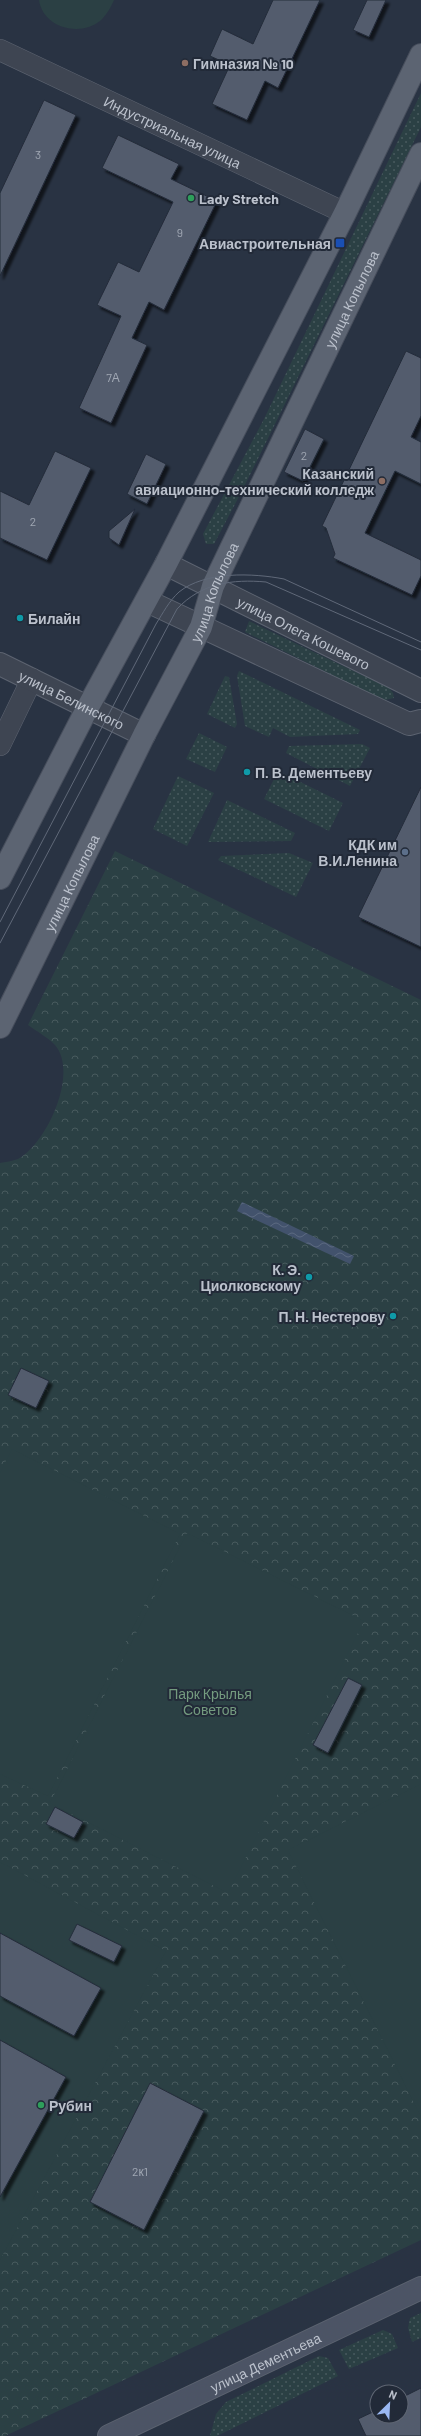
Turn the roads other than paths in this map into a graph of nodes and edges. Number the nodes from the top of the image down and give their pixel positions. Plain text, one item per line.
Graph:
1 (0, 50) edge
2 (421, 55) edge
3 (421, 154) edge
4 (345, 212) junction
5 (166, 564) junction
6 (212, 588) junction
7 (147, 601) junction
8 (202, 627) junction
9 (0, 664) edge
10 (32, 679) junction
11 (421, 691) edge
12 (88, 708) junction
13 (421, 721) edge
14 (144, 734) junction
15 (0, 745) edge
16 (0, 878) edge
17 (0, 1027) edge
18 (421, 2288) edge
19 (110, 2436) edge

1 - 4 street, Индустриальная улица
2 - 4 main road
3 - 6 main road, улица Копылова
4 - 5 main road
5 - 6 street, улица Олега Кошевого
5 - 7 main road
6 - 8 main road, улица Копылова
6 - 11 street, улица Олега Кошевого
7 - 8 street
7 - 12 main road
8 - 13 street
8 - 14 main road, улица Копылова
9 - 10 street, улица Белинского
10 - 12 street, улица Белинского
10 - 15 street
12 - 14 street, улица Белинского
12 - 16 main road
14 - 17 main road, улица Копылова
18 - 19 main road, улица Дементьева

